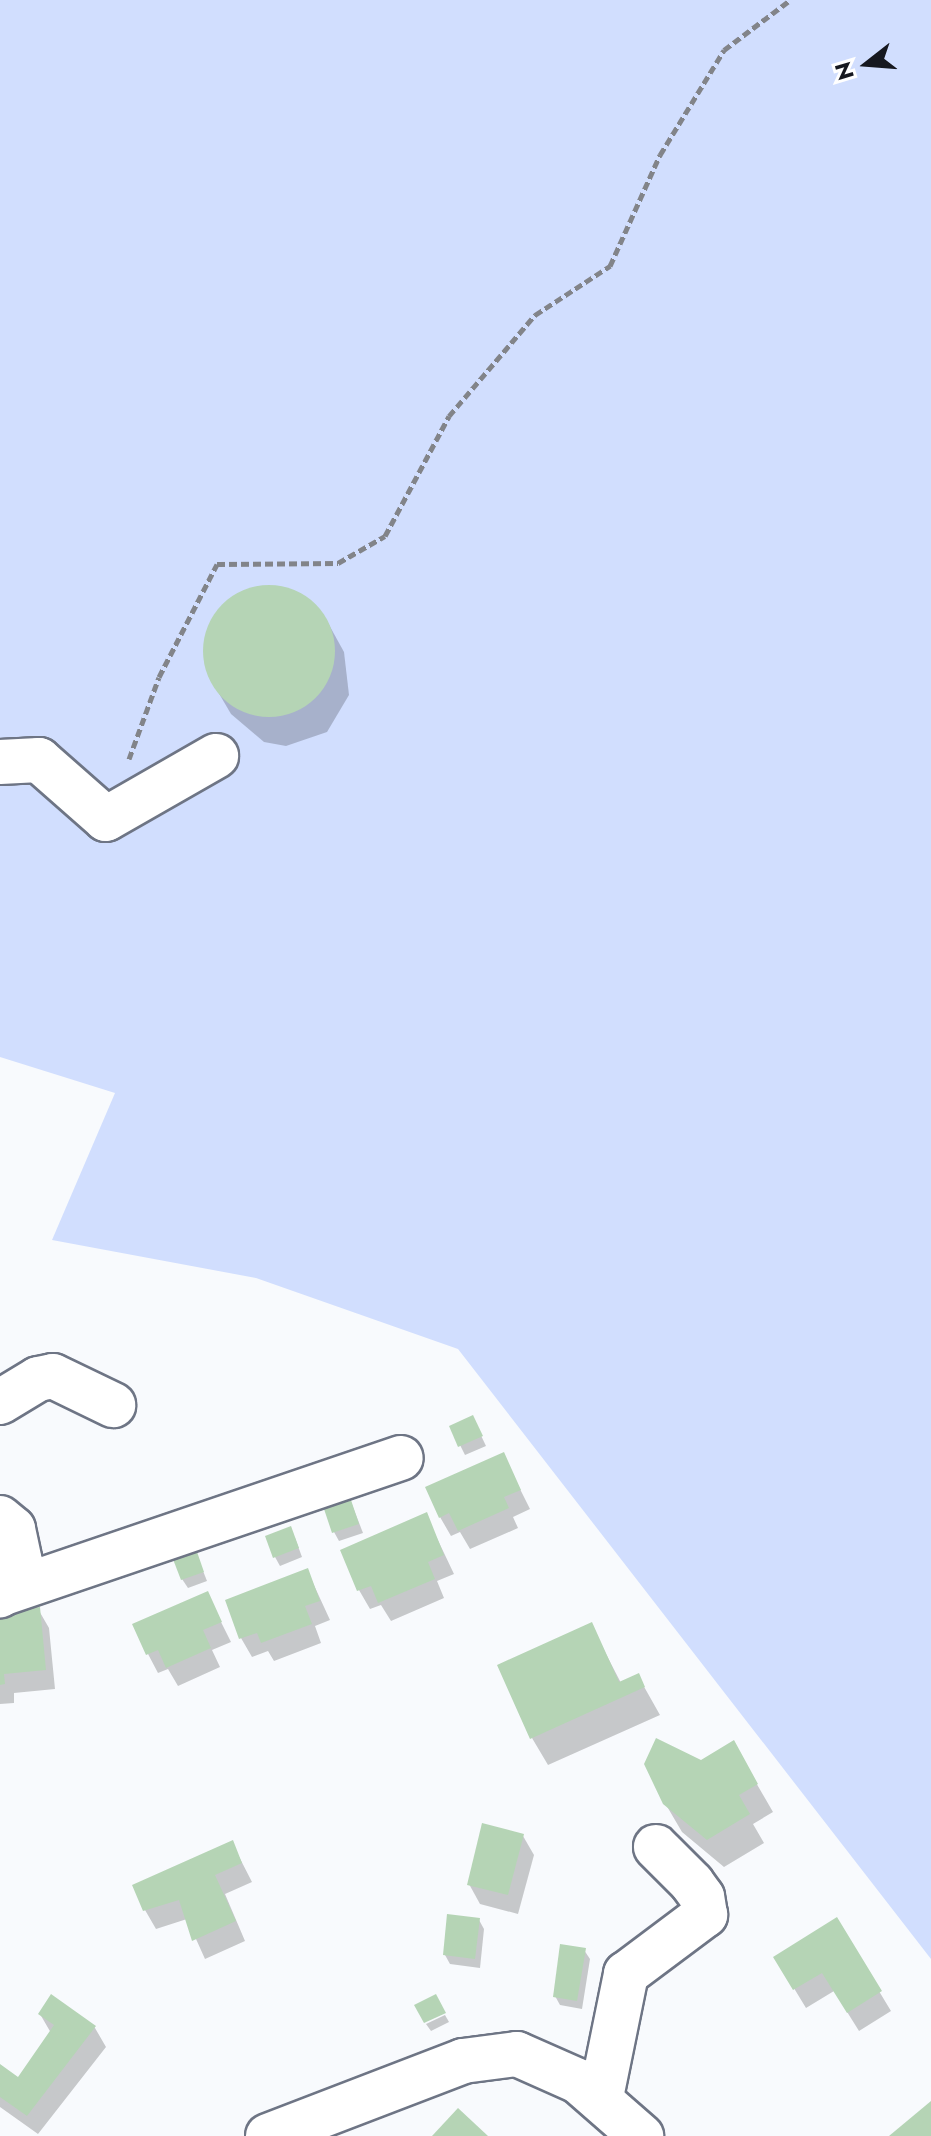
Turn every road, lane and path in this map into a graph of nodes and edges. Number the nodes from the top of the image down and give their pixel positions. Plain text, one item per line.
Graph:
1 (790, 0) edge
2 (216, 756) dead end
3 (0, 762) edge
4 (127, 762) dead end
5 (0, 1402) edge
6 (113, 1405) dead end
7 (401, 1458) dead end
8 (0, 1518) edge
9 (2, 1594) edge
10 (656, 1847) dead end
11 (601, 2097) junction
12 (268, 2136) edge
13 (641, 2136) edge

1 - 4 path
2 - 3 street
5 - 6 street
7 - 9 street
8 - 9 street
10 - 11 street
11 - 12 street
11 - 13 street

